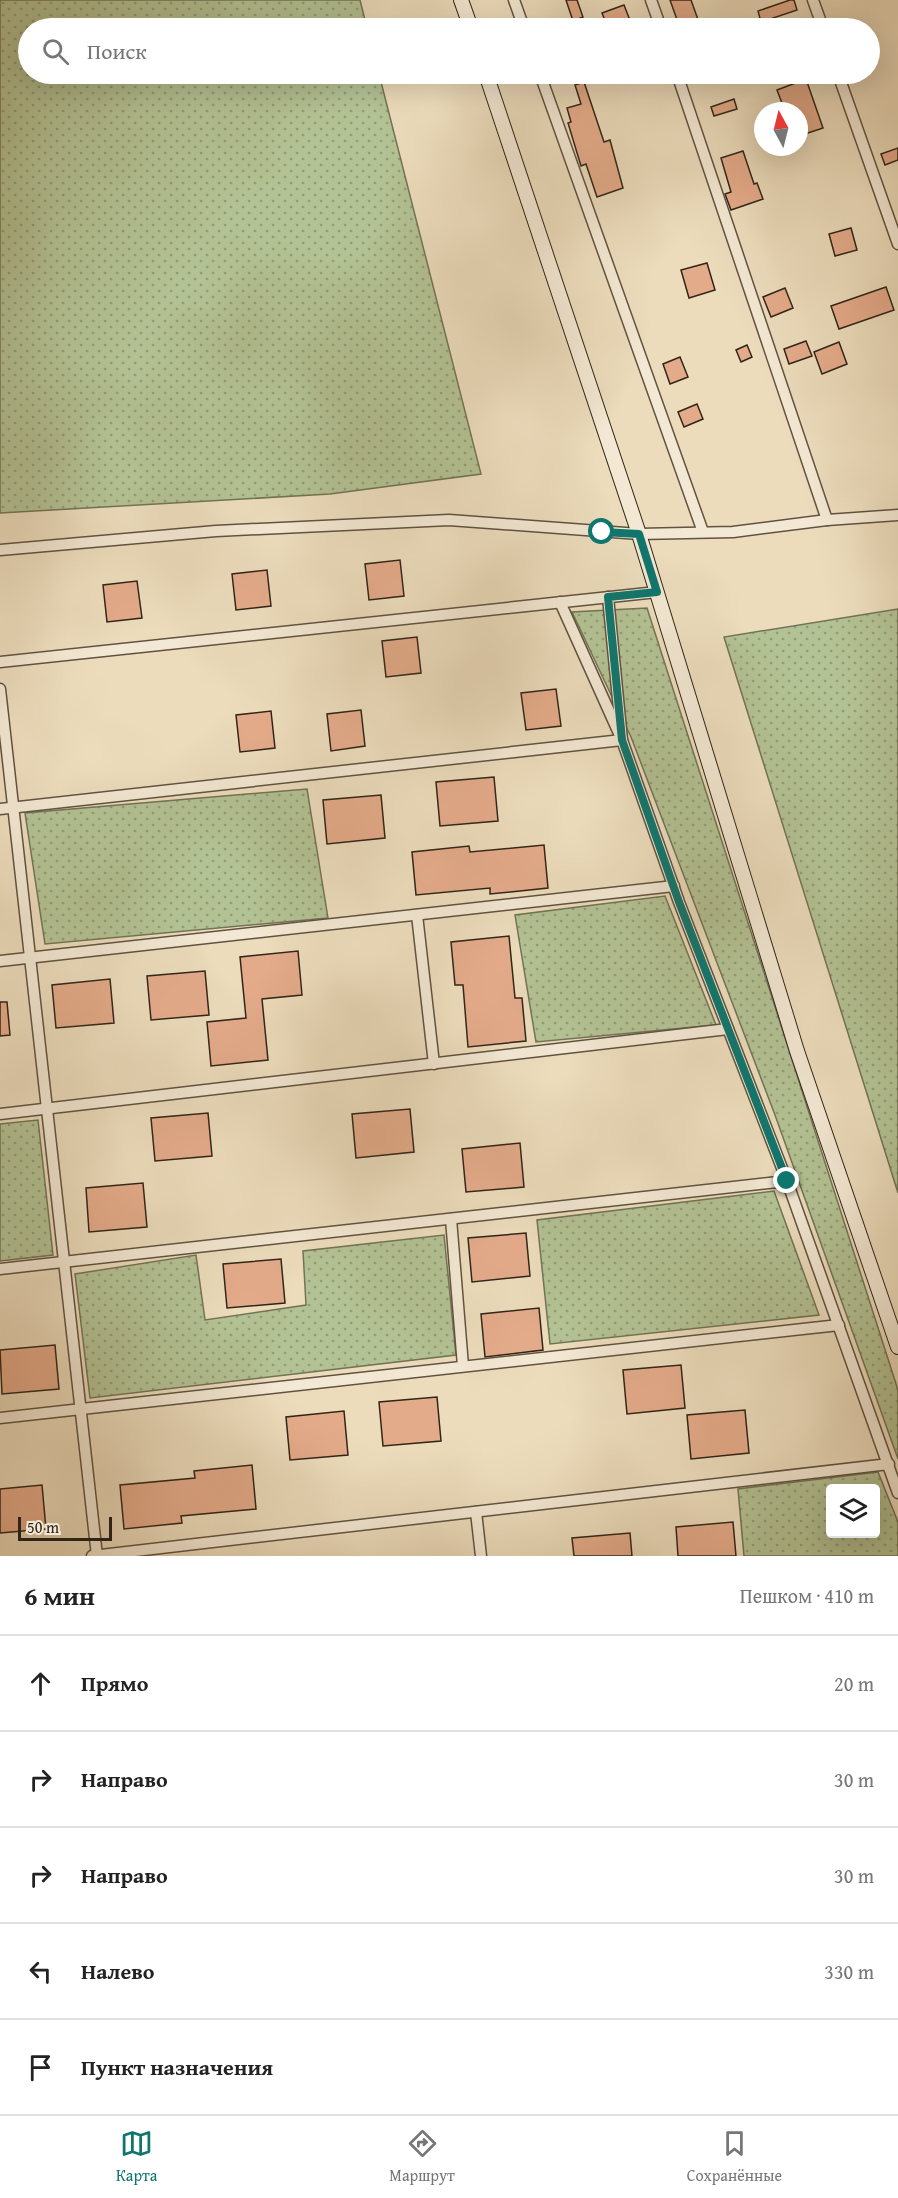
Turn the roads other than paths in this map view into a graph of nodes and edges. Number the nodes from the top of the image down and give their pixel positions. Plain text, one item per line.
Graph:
1 (461, 0) edge
2 (514, 0) edge
3 (651, 0) edge
4 (813, 0) edge
5 (467, 18) edge
6 (520, 18) edge
7 (657, 18) edge
8 (819, 18) edge
9 (489, 84) edge
10 (544, 84) edge
11 (680, 84) edge
12 (842, 84) edge
13 (898, 244) edge
14 (898, 515) edge
15 (827, 520) junction
16 (703, 532) junction
17 (639, 534) junction
18 (0, 550) edge
19 (657, 592) junction
20 (608, 597) junction
21 (560, 602) junction
22 (0, 662) edge
23 (0, 689) edge
24 (622, 740) junction
25 (13, 808) junction
26 (0, 809) edge
27 (674, 886) junction
28 (417, 915) junction
29 (30, 958) junction
30 (0, 961) edge
31 (728, 1029) junction
32 (434, 1064) junction
33 (47, 1109) junction
34 (0, 1114) edge
35 (787, 1181) junction
36 (451, 1219) junction
37 (64, 1263) junction
38 (0, 1269) edge
39 (839, 1324) junction
40 (898, 1347) edge
41 (463, 1366) junction
42 (80, 1409) junction
43 (0, 1418) edge
44 (889, 1464) junction
45 (898, 1493) edge
46 (476, 1512) junction
47 (92, 1556) edge
48 (97, 1556) edge
49 (481, 1556) edge

1 - 5 main road
2 - 6 street
3 - 7 street
4 - 8 street
9 - 17 main road
10 - 16 street
11 - 15 street
12 - 13 street
14 - 15 street
15 - 16 street
16 - 17 street
17 - 18 street
17 - 19 main road
19 - 20 street
19 - 40 main road
20 - 21 street
20 - 24 street
21 - 22 street
21 - 24 street
23 - 25 street
24 - 25 street
24 - 27 street
25 - 26 street
25 - 29 street
27 - 28 street
27 - 31 street
28 - 29 street
28 - 32 street
29 - 30 street
29 - 33 street
31 - 32 street
31 - 35 street
32 - 33 street
33 - 34 street
33 - 37 street
35 - 36 street
35 - 39 street
36 - 37 street
36 - 41 street
37 - 38 street
37 - 42 street
39 - 41 street
39 - 44 street
41 - 42 street
42 - 43 street
42 - 48 street
44 - 45 street
44 - 46 street
46 - 48 street
46 - 49 street
47 - 48 street

